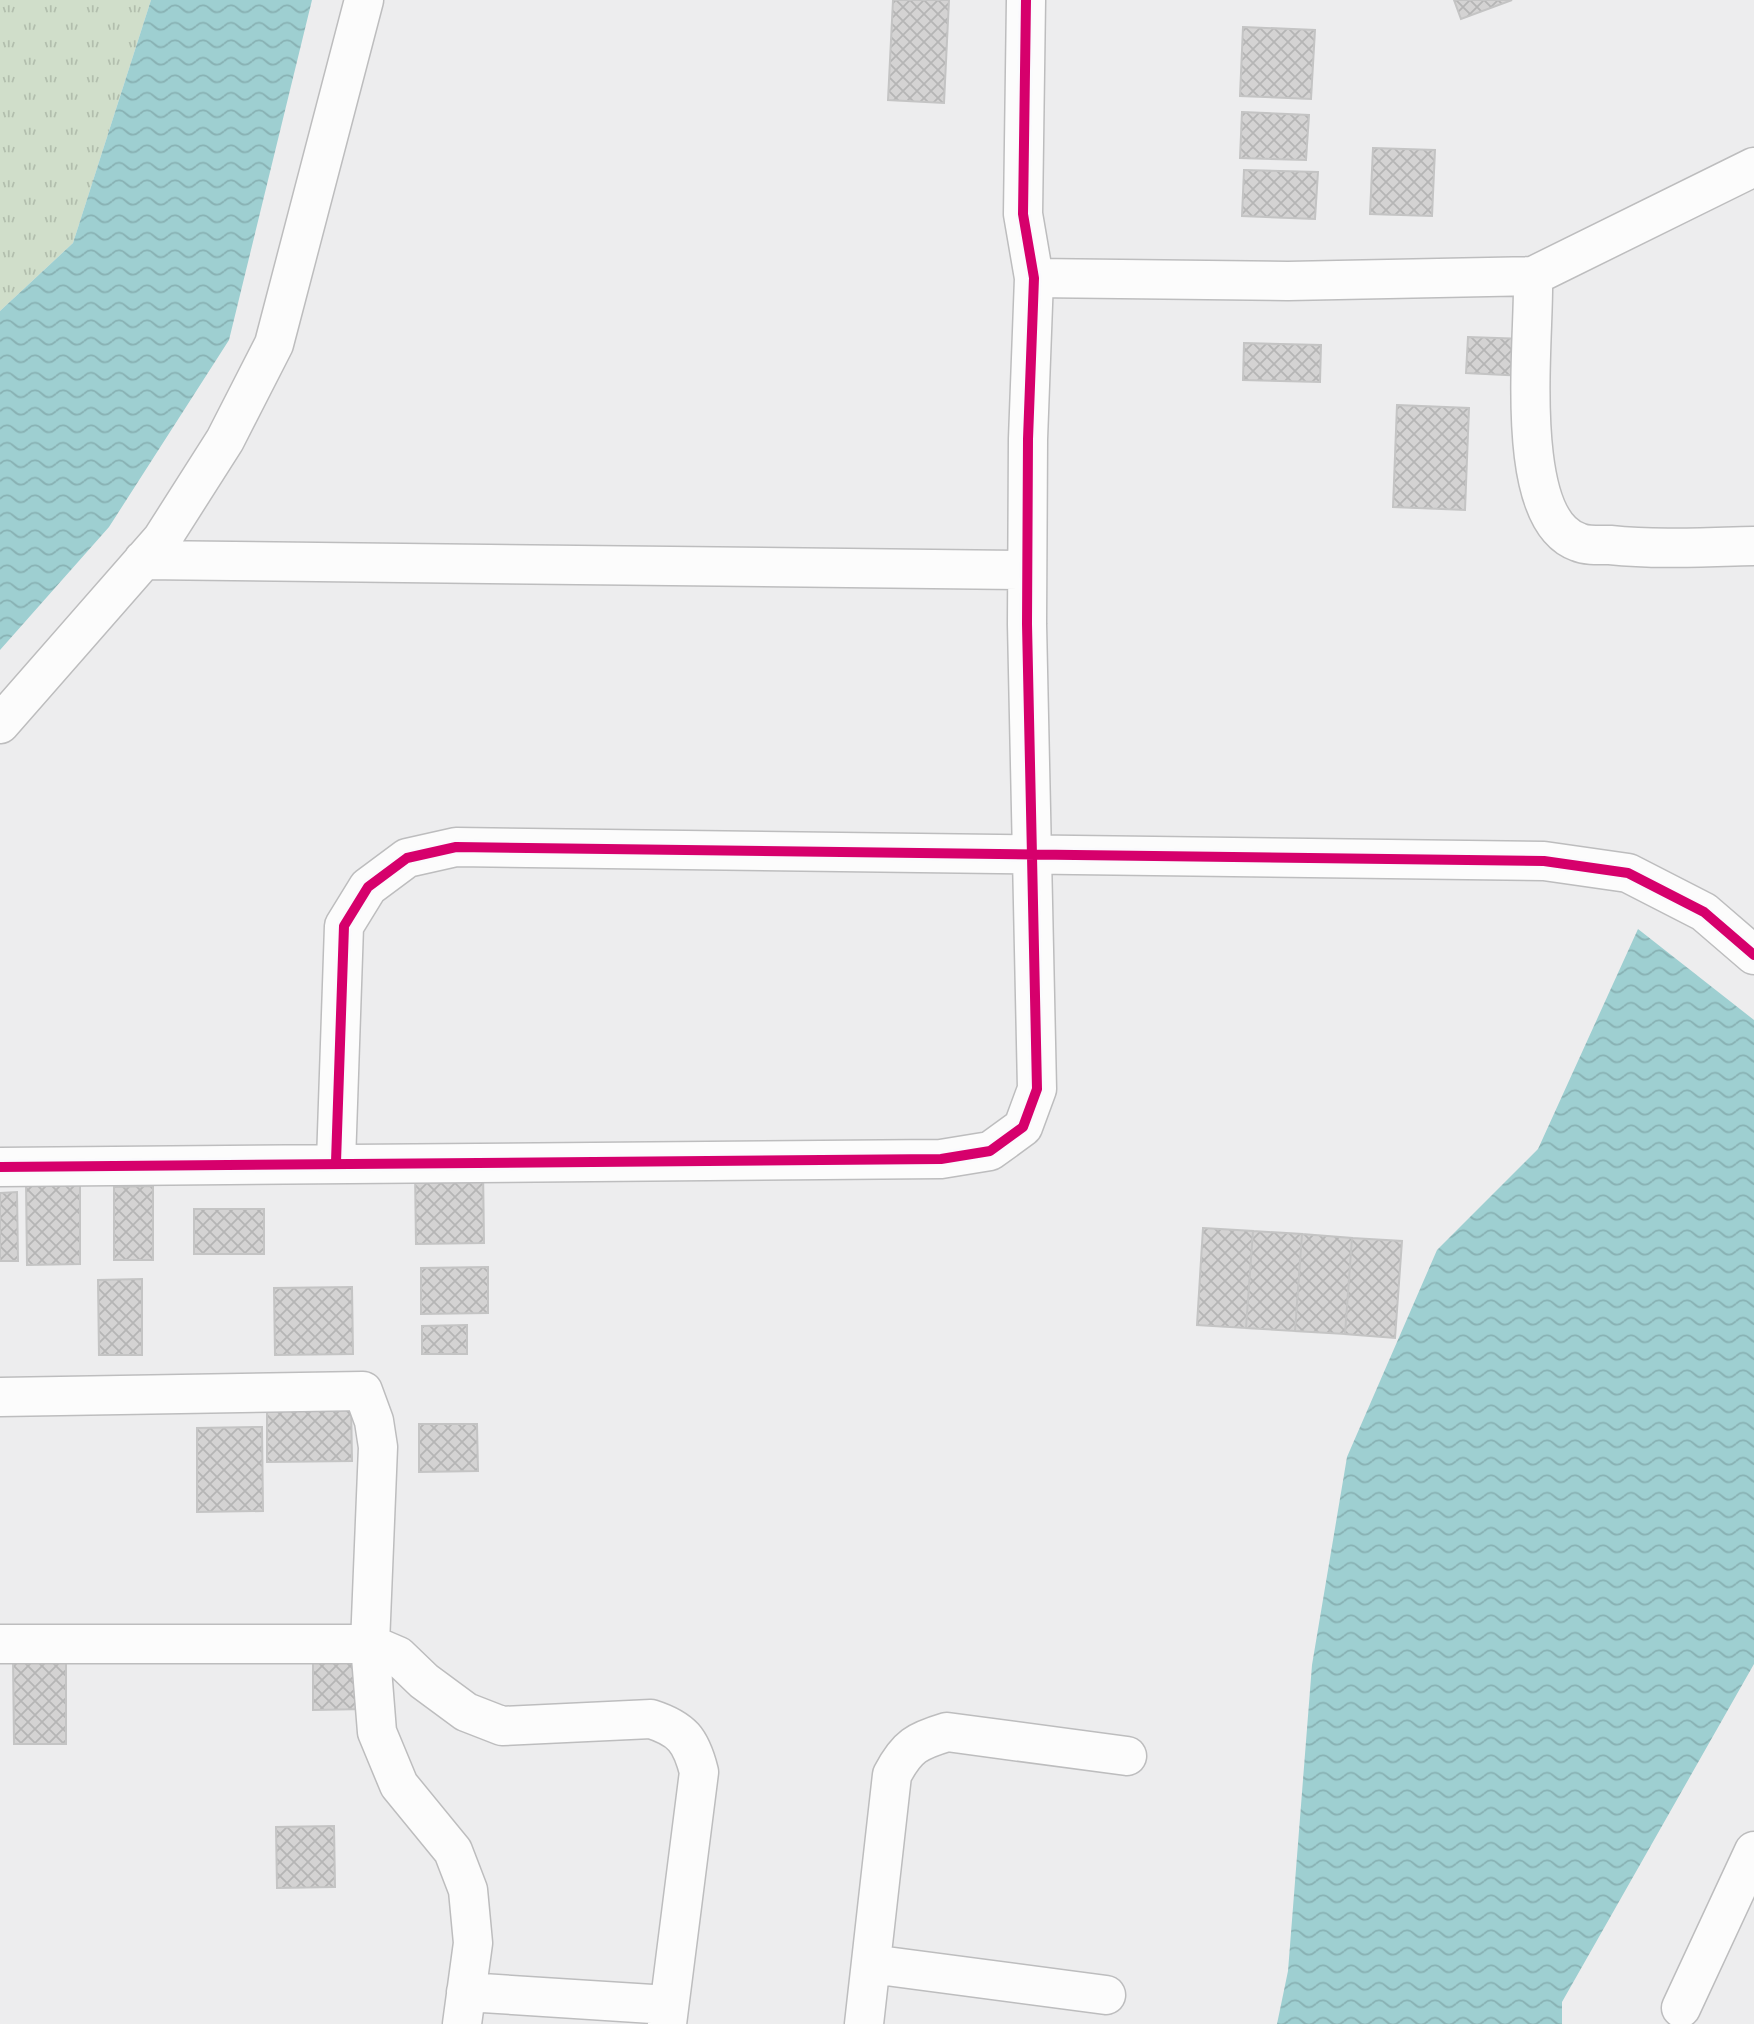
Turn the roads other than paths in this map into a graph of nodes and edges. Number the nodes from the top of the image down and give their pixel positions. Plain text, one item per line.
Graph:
1 (364, 0) edge
2 (1026, 0) edge
3 (1754, 167) edge
4 (1533, 276) junction
5 (1034, 278) junction
6 (1754, 546) edge
7 (143, 560) junction
8 (1027, 570) junction
9 (0, 724) edge
10 (1034, 857) junction
11 (1754, 954) edge
12 (336, 1162) junction
13 (0, 1167) edge
14 (0, 1397) edge
15 (0, 1644) edge
16 (370, 1644) junction
17 (1127, 1756) dead end
18 (1754, 1851) edge
19 (871, 1964) junction
20 (1106, 1995) dead end
21 (464, 2008) edge
22 (1681, 2008) dead end
23 (668, 2015) edge
24 (864, 2024) edge

1 - 7 street
2 - 5 street
3 - 4 street
4 - 5 street
4 - 6 street
5 - 8 street
7 - 8 street
7 - 9 street
8 - 10 street
10 - 11 street
10 - 12 street
10 - 12 street
12 - 13 street
14 - 16 street
15 - 16 street
16 - 21 street
16 - 23 street
17 - 19 street
18 - 22 street
19 - 20 street
19 - 24 street
21 - 23 street

